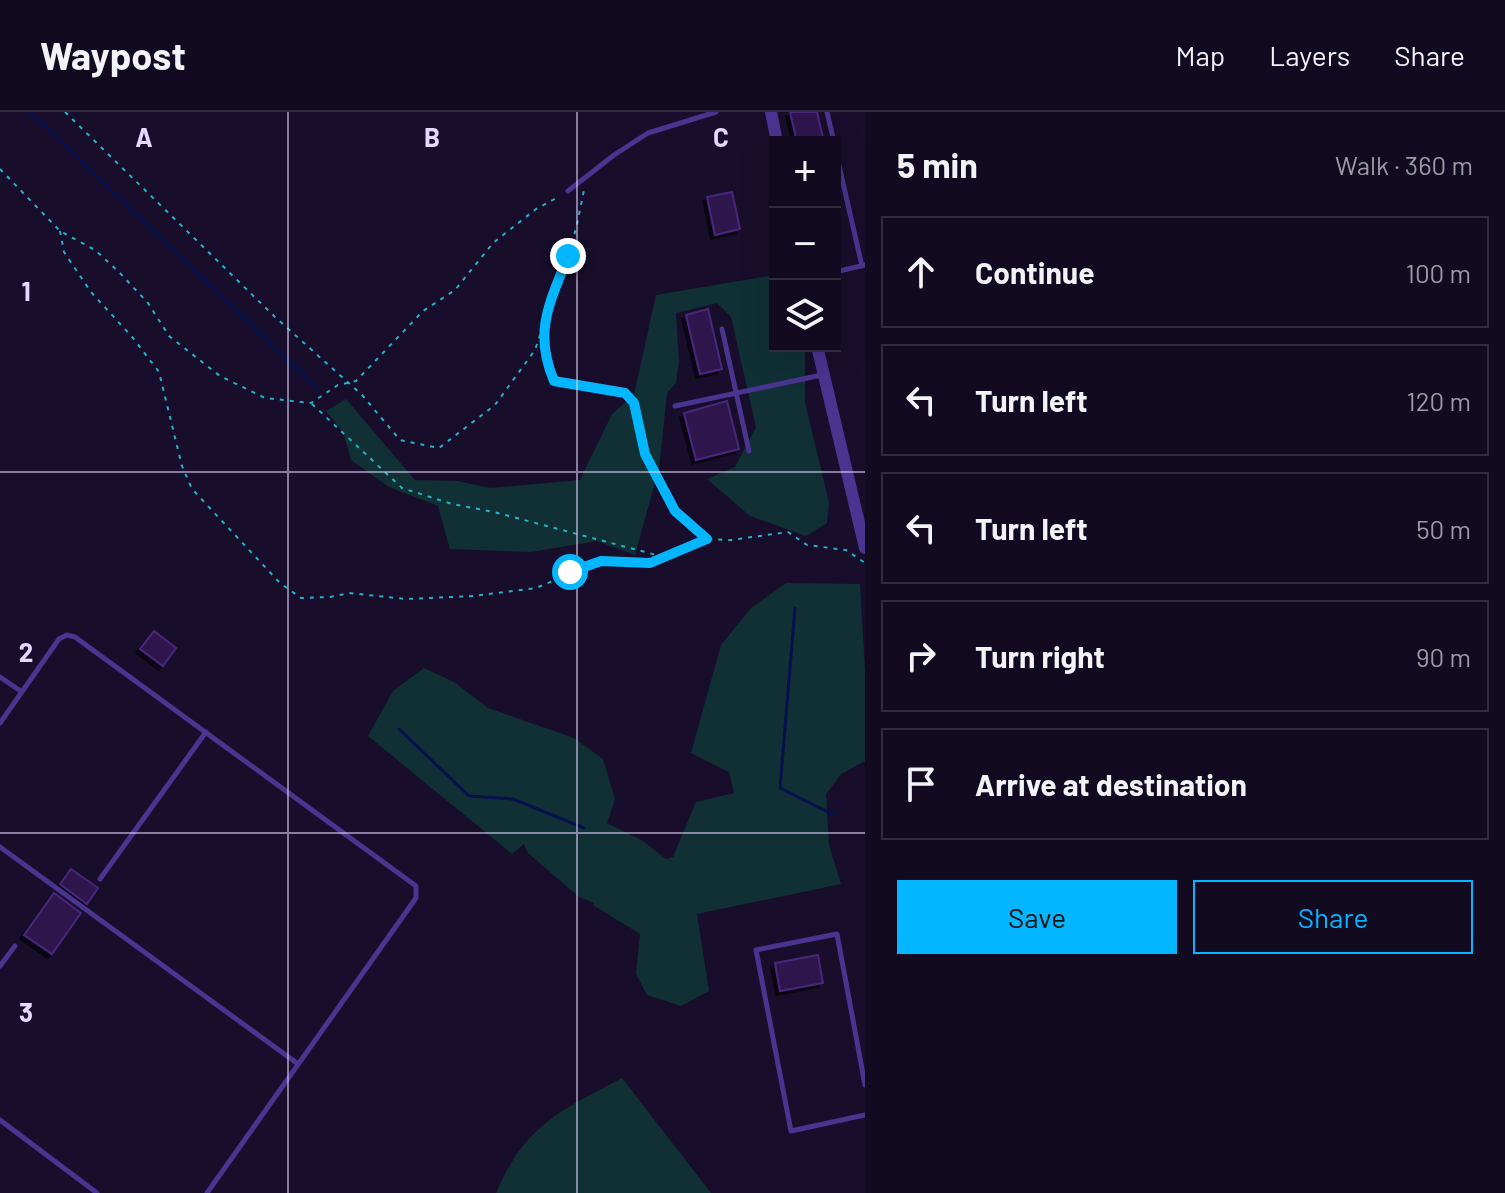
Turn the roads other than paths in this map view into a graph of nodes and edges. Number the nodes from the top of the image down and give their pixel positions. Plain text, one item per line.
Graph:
1 (716, 112) edge
2 (771, 112) edge
3 (827, 112) edge
4 (776, 136) edge
5 (833, 136) edge
6 (841, 172) edge
7 (568, 191) road end
8 (864, 266) edge
9 (841, 271) edge
10 (722, 329) dead end
11 (818, 352) edge
12 (823, 375) junction
13 (736, 393) junction
14 (675, 406) dead end
15 (749, 451) dead end
16 (865, 548) edge
17 (0, 677) edge
18 (22, 692) junction
19 (0, 723) edge
20 (206, 732) junction
21 (0, 847) edge
22 (100, 879) dead end
23 (15, 946) dead end
24 (0, 966) edge
25 (298, 1064) junction
26 (865, 1085) edge
27 (865, 1115) edge
28 (0, 1120) edge
29 (97, 1193) edge
30 (207, 1193) edge

1 - 7 lane
2 - 4 street
3 - 5 lane
6 - 8 lane
8 - 9 lane
10 - 13 lane
11 - 12 street
12 - 13 lane
12 - 16 street
13 - 14 lane
13 - 15 lane
17 - 18 lane
18 - 19 lane
18 - 20 lane
20 - 22 lane
20 - 25 lane
21 - 25 lane
23 - 24 lane
25 - 30 lane
26 - 27 lane
28 - 29 lane

